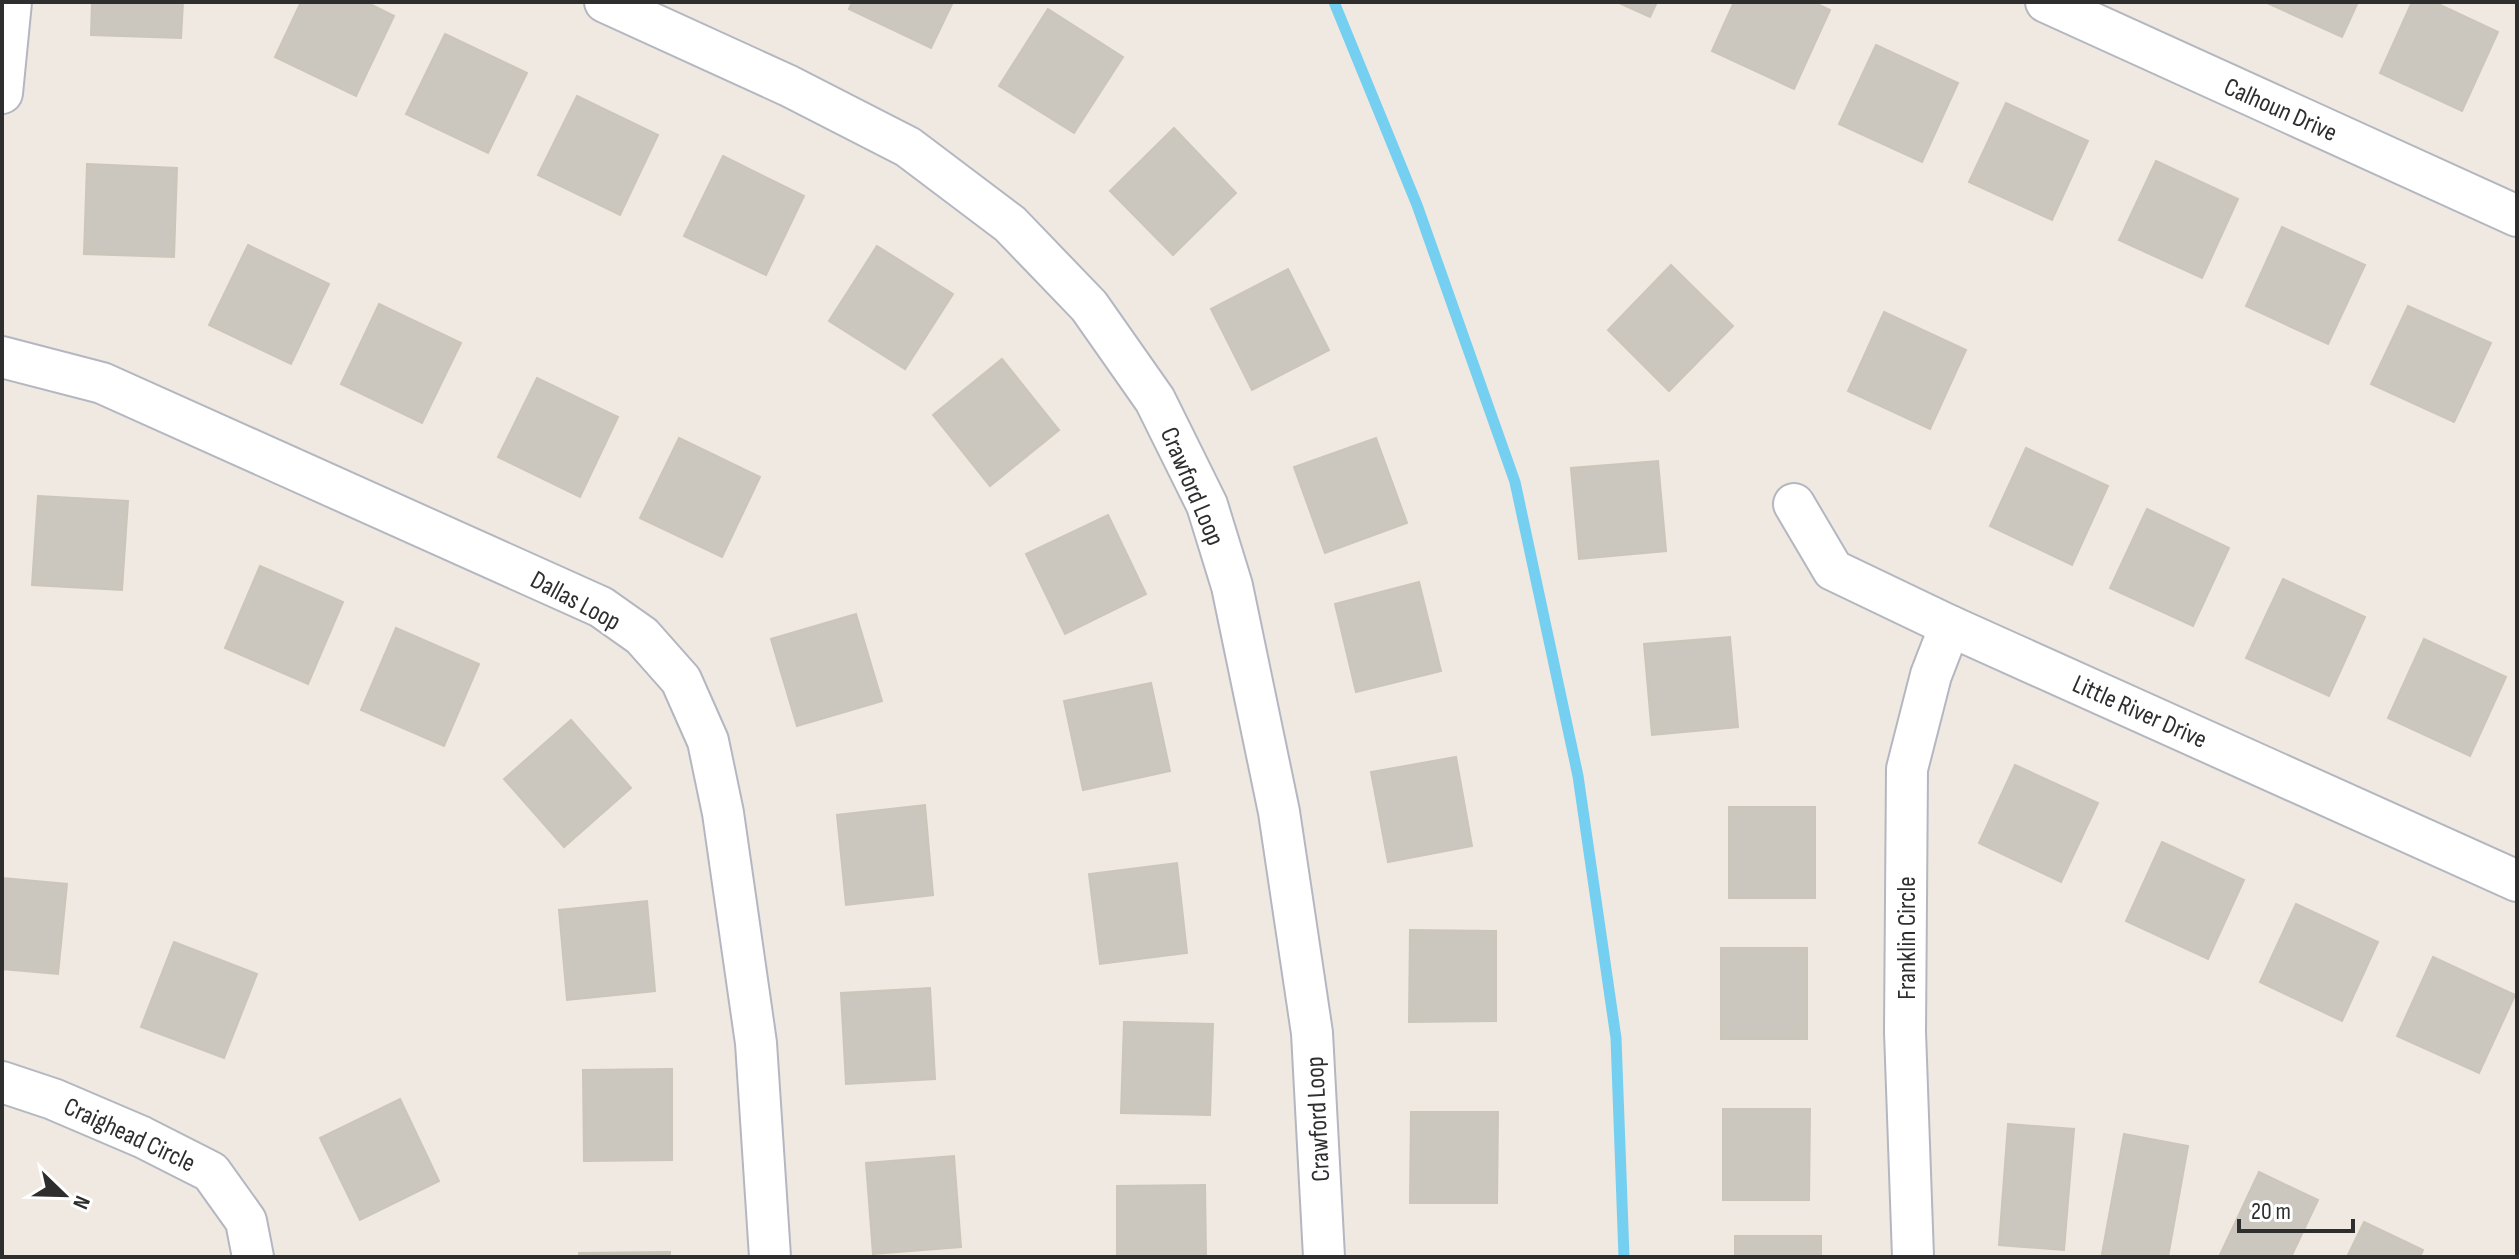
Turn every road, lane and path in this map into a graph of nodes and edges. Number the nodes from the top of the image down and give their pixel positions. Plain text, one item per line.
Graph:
1 (11, 2) edge
2 (605, 2) edge
3 (2059, 5) edge
4 (2, 93) edge
5 (2517, 216) edge
6 (2, 357) edge
7 (1794, 504) dead end
8 (1950, 626) junction
9 (2517, 881) edge
10 (2, 1082) edge
11 (253, 1257) edge
12 (770, 1257) edge
13 (1324, 1257) edge
14 (1913, 1257) edge

1 - 4 street
2 - 13 street, Crawford Loop
3 - 5 street, Calhoun Drive
6 - 12 street, Dallas Loop
7 - 8 street, Little River Drive
8 - 9 street, Little River Drive
8 - 14 street, Franklin Circle
10 - 11 street, Craighead Circle

